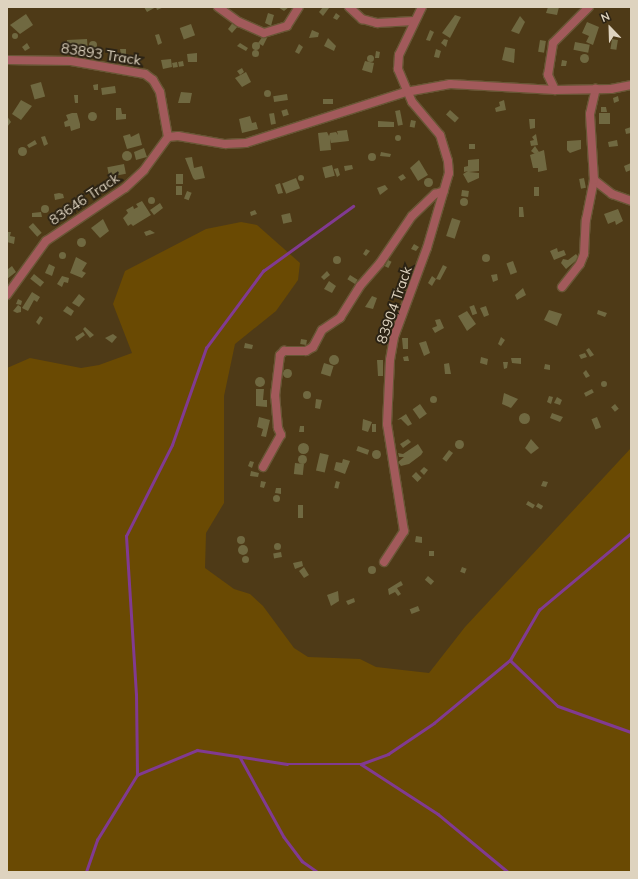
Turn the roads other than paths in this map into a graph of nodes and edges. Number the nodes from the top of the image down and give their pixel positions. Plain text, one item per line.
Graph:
1 (218, 7) edge
2 (299, 7) edge
3 (349, 7) edge
4 (422, 7) edge
5 (589, 7) edge
6 (414, 21) junction
7 (7, 60) edge
8 (631, 85) edge
9 (596, 89) junction
10 (555, 90) junction
11 (406, 92) junction
12 (168, 137) junction
13 (594, 180) junction
14 (444, 191) junction
15 (631, 201) edge
16 (562, 287) dead end
17 (7, 295) edge
18 (263, 467) dead end
19 (384, 562) dead end

1 - 2 street
3 - 6 street
4 - 6 street, 83904 Track
5 - 10 street
6 - 11 street, 83904 Track
7 - 12 street, 83893 Track
8 - 9 street
9 - 10 street
9 - 13 street
10 - 11 street
11 - 12 street
11 - 14 street, 83904 Track
12 - 17 street, 83646 Track
13 - 15 street
13 - 16 street
14 - 18 street
14 - 19 street, 83904 Track

